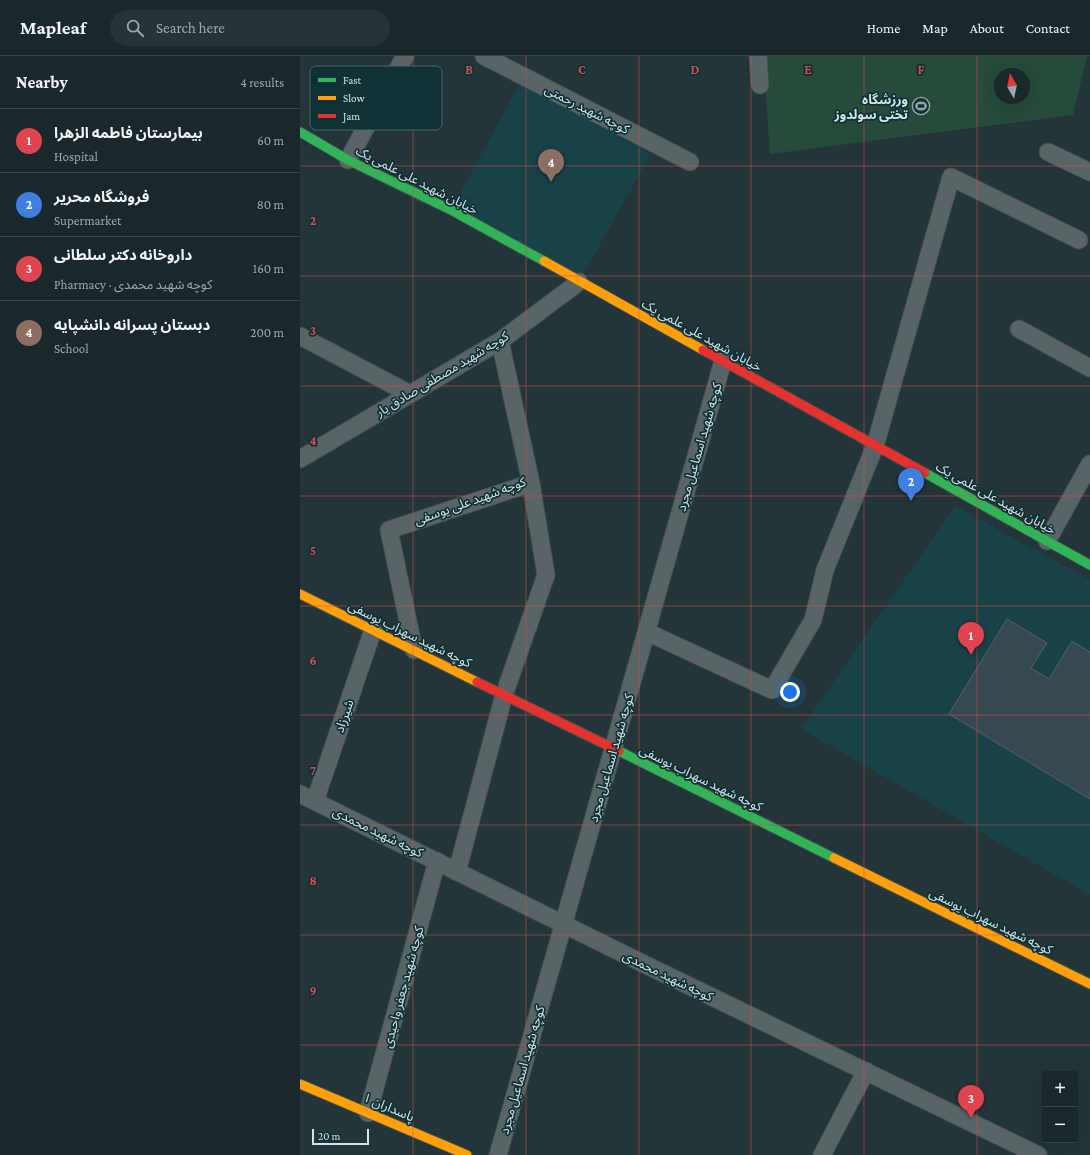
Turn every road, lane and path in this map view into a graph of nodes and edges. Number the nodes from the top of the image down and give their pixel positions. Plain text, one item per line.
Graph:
1 (405, 56) edge
2 (484, 56) edge
3 (758, 56) edge
4 (400, 66) edge
5 (760, 85) dead end
6 (364, 130) edge
7 (300, 132) edge
8 (1048, 152) dead end
9 (348, 160) junction
10 (690, 162) dead end
11 (1090, 172) edge
12 (1079, 240) dead end
13 (579, 282) junction
14 (1019, 329) dead end
15 (300, 336) edge
16 (500, 341) junction
17 (723, 361) junction
18 (1090, 368) edge
19 (410, 394) junction
20 (875, 446) junction
21 (300, 459) edge
22 (1090, 464) edge
23 (531, 483) junction
24 (1047, 541) junction
25 (1090, 565) edge
26 (300, 594) edge
27 (373, 630) junction
28 (647, 632) junction
29 (414, 650) junction
30 (504, 695) junction
31 (614, 749) junction
32 (307, 797) edge
33 (437, 861) junction
34 (457, 872) junction
35 (563, 924) junction
36 (1090, 984) edge
37 (866, 1072) junction
38 (300, 1084) edge
39 (368, 1113) junction
40 (467, 1155) edge
41 (498, 1155) edge
42 (822, 1155) edge
43 (1038, 1155) edge

1 - 4 street
2 - 10 street, کوچه شهید رحمتی
3 - 5 street
6 - 9 street
7 - 9 main road, خیابان شهید علی علمی یک
8 - 11 street
9 - 13 main road, خیابان شهید علی علمی یک
12 - 20 street
13 - 16 street, کوچه شهید مصطفی صادق یار
13 - 17 main road, خیابان شهید علی علمی یک
14 - 18 street
15 - 19 street
16 - 19 street, کوچه شهید مصطفی صادق یار
16 - 23 street, کوچه شهید علی یوسفی
17 - 20 main road, خیابان شهید علی علمی یک
17 - 28 street, کوچه شهید اسماعیل مجرد
19 - 21 street, کوچه شهید مصطفی صادق یار
20 - 24 main road, خیابان شهید علی علمی یک
20 - 28 street
22 - 24 street
23 - 29 street, کوچه شهید علی یوسفی
23 - 30 street
24 - 25 main road, خیابان شهید علی علمی یک
26 - 27 main road, کوچه شهید سهراب یوسفی
27 - 29 main road, کوچه شهید سهراب یوسفی
27 - 32 street, شیرزاد
28 - 31 street, کوچه شهید اسماعیل مجرد
29 - 30 main road, کوچه شهید سهراب یوسفی
30 - 31 main road, کوچه شهید سهراب یوسفی
30 - 34 street
31 - 35 street, کوچه شهید اسماعیل مجرد
31 - 36 main road, کوچه شهید سهراب یوسفی
32 - 33 street, کوچه شهید محمدی
33 - 34 street, کوچه شهید محمدی
33 - 39 street, کوچه شهید جعفر واحیدی
34 - 35 street, کوچه شهید محمدی
35 - 37 street, کوچه شهید محمدی
35 - 41 street, کوچه شهید اسماعیل مجرد
37 - 42 street
37 - 43 street, کوچه شهید محمدی
38 - 39 main road, پاسداران ۱
39 - 40 main road, پاسداران ۱

